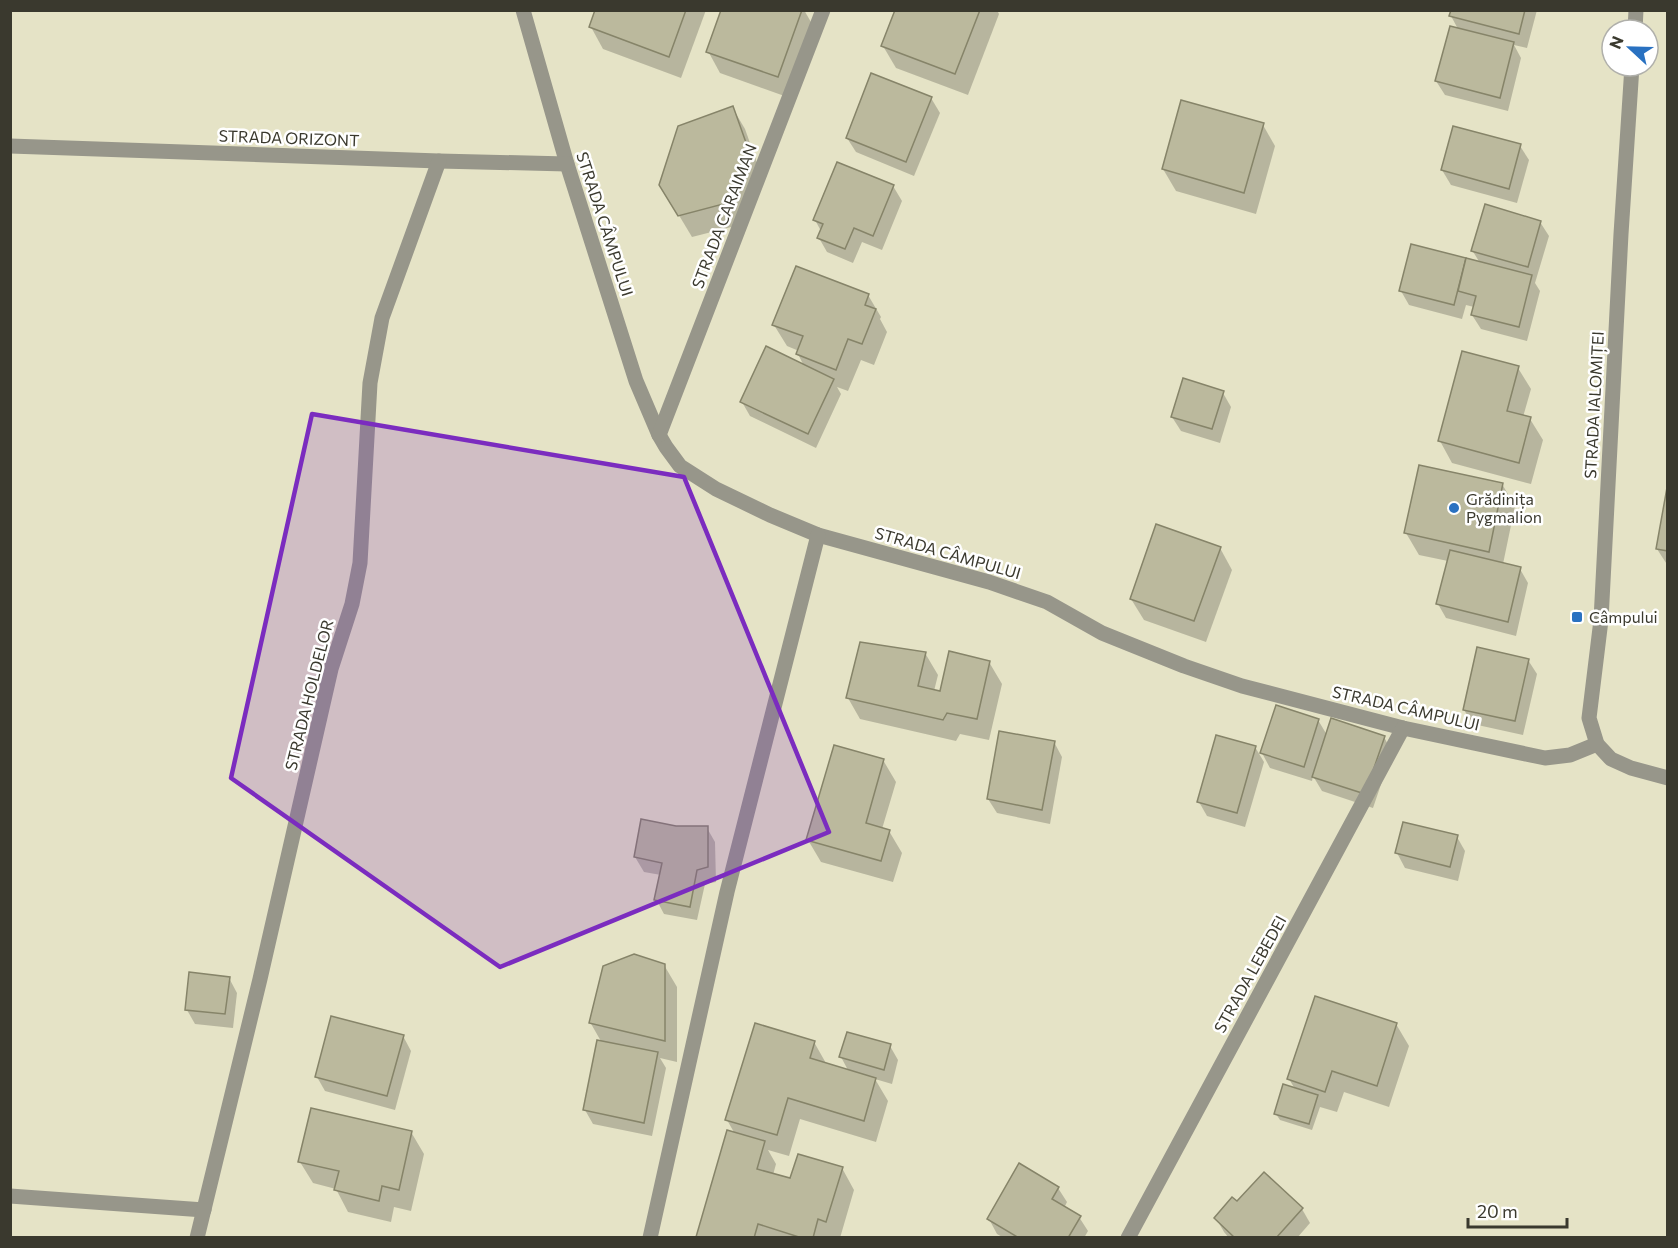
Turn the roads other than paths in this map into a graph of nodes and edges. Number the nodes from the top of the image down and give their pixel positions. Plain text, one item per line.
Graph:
1 (523, 10) edge
2 (823, 10) edge
3 (1631, 78) edge
4 (10, 146) edge
5 (439, 161) junction
6 (567, 164) junction
7 (660, 435) junction
8 (818, 535) junction
9 (1403, 728) junction
10 (1597, 744) junction
11 (1668, 778) edge
12 (10, 1196) edge
13 (204, 1210) junction
14 (197, 1238) edge
15 (650, 1238) edge
16 (1128, 1238) edge

1 - 6 street, STRADA CÂMPULUI
2 - 7 street, STRADA CARAIMAN
3 - 10 street, STRADA IALOMIȚEI
4 - 5 street, STRADA ORIZONT
5 - 6 street, STRADA ORIZONT
5 - 13 street, STRADA HOLDELOR
6 - 7 street, STRADA CÂMPULUI
7 - 8 street, STRADA CÂMPULUI
8 - 9 street, STRADA CÂMPULUI
8 - 15 street
9 - 10 street, STRADA CÂMPULUI
9 - 16 street, STRADA LEBEDEI
10 - 11 street
12 - 13 street
13 - 14 street, STRADA HOLDELOR

